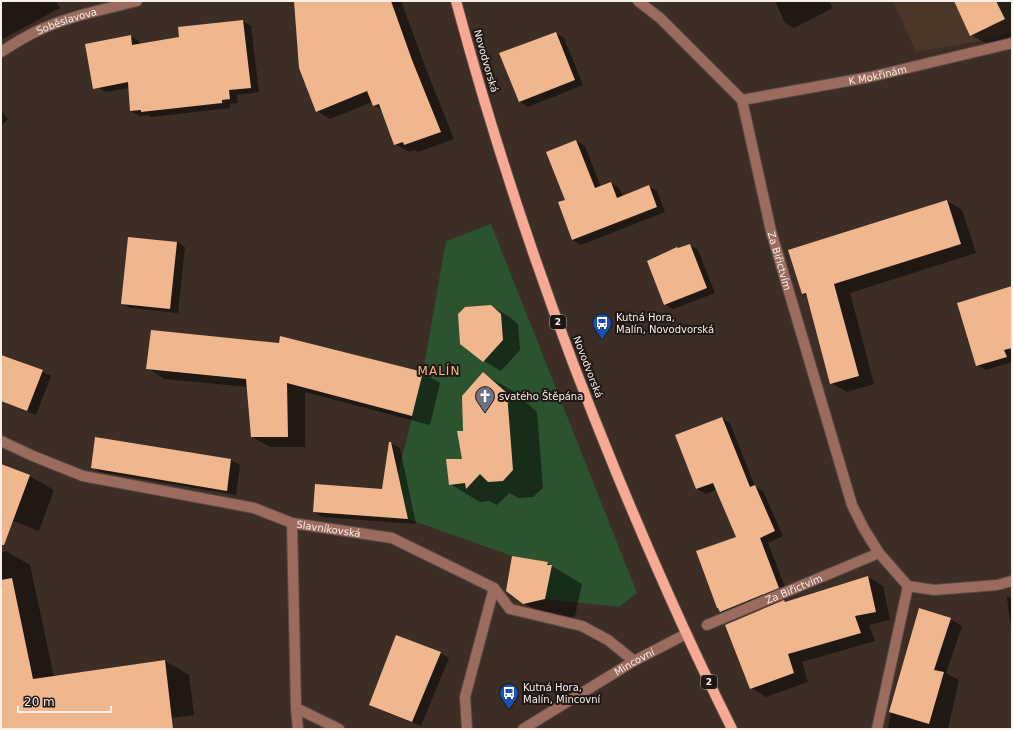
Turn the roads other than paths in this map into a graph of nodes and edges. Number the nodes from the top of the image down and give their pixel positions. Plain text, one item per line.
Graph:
1 (137, 1) edge
2 (456, 1) edge
3 (638, 1) edge
4 (1012, 43) edge
5 (1, 52) edge
6 (742, 100) junction
7 (1, 441) edge
8 (292, 523) junction
9 (880, 553) junction
10 (1012, 581) edge
11 (908, 586) junction
12 (494, 588) junction
13 (707, 625) dead end
14 (686, 634) junction
15 (634, 662) junction
16 (296, 708) junction
17 (298, 729) edge
18 (339, 729) edge
19 (467, 729) edge
20 (523, 729) edge
21 (732, 729) edge
22 (877, 729) edge

1 - 5 street, Soběslavova
2 - 14 main road, Novodvorská / 2
3 - 6 street
4 - 6 street, K Mokřinám
6 - 9 street, Za Biřictvím
7 - 8 street, Slavníkovská
8 - 12 street, Slavníkovská
8 - 16 street
9 - 11 street, Za Biřictvím
9 - 13 street, Za Biřictvím
10 - 11 street
11 - 22 street
12 - 15 street, Slavníkovská
12 - 19 street
14 - 15 street, Mincovní
14 - 21 main road, Novodvorská / 2
15 - 20 street, Mincovní
16 - 17 street
16 - 18 street

